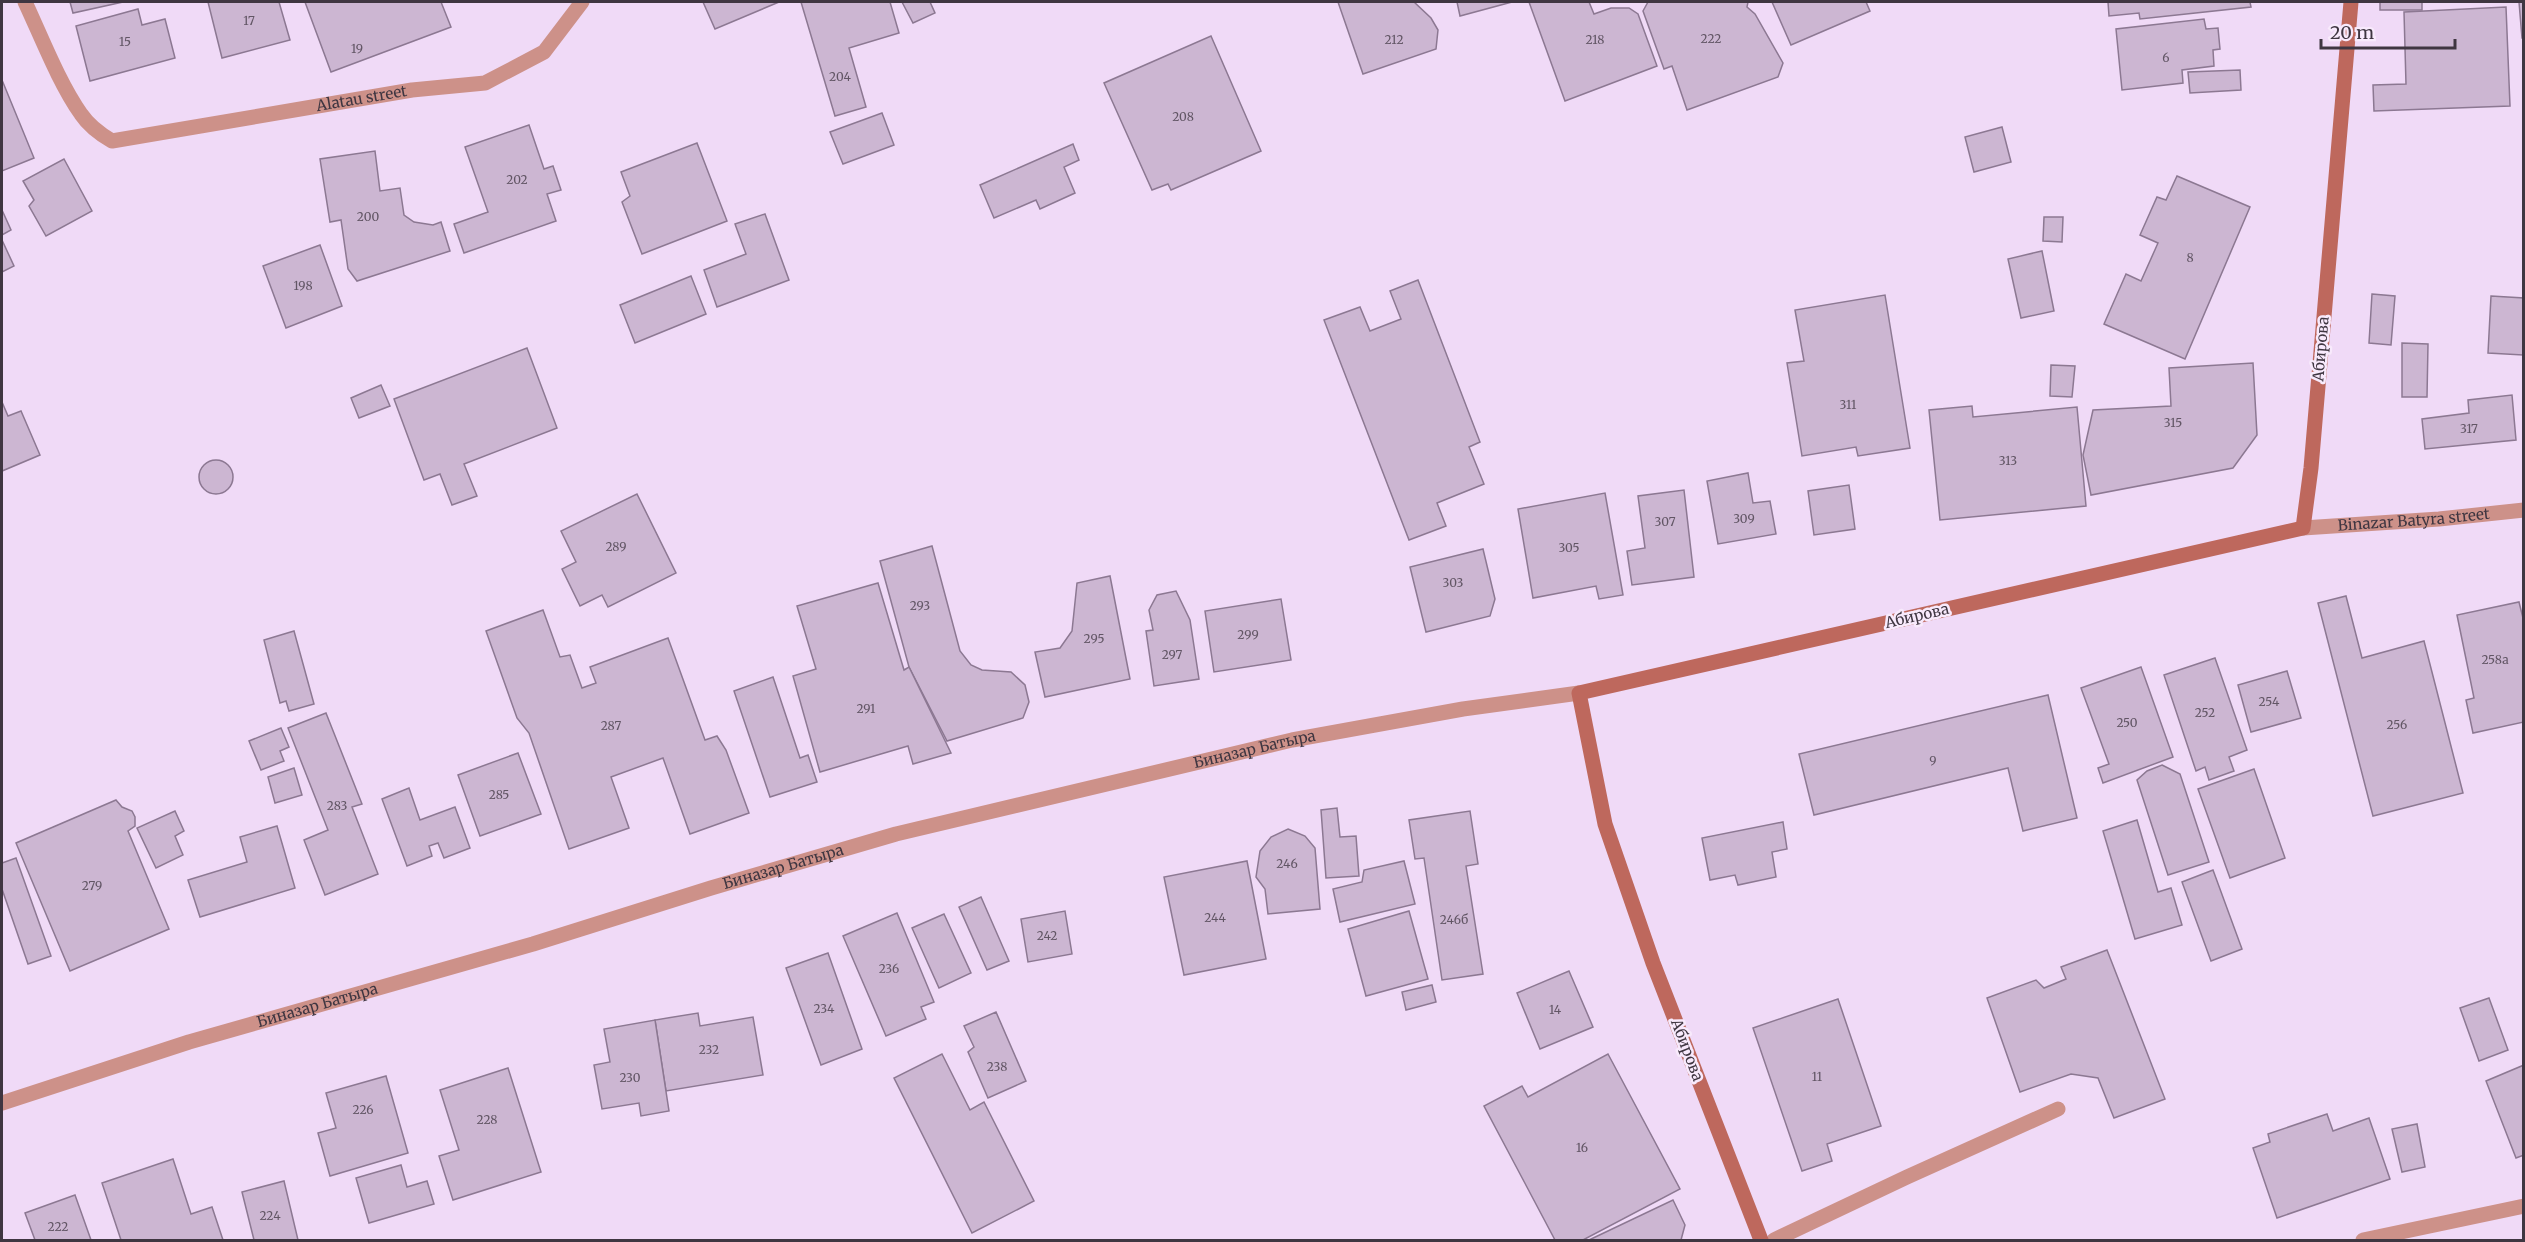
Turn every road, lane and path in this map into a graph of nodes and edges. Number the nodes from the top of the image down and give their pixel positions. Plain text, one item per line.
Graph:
1 (25, 2) edge
2 (582, 2) edge
3 (2350, 2) edge
4 (2523, 510) edge
5 (2303, 528) junction
6 (1579, 693) junction
7 (2, 1103) edge
8 (2058, 1110) dead end
9 (2523, 1206) edge
10 (1761, 1240) edge
11 (1774, 1240) edge
12 (2362, 1240) edge

1 - 2 street, Alatau street
3 - 5 main road, Абирова
4 - 5 street, Binazar Batyra street
5 - 6 main road, Абирова
6 - 7 street, Биназар Батыра
6 - 10 main road, Абирова
8 - 11 street
9 - 12 street

